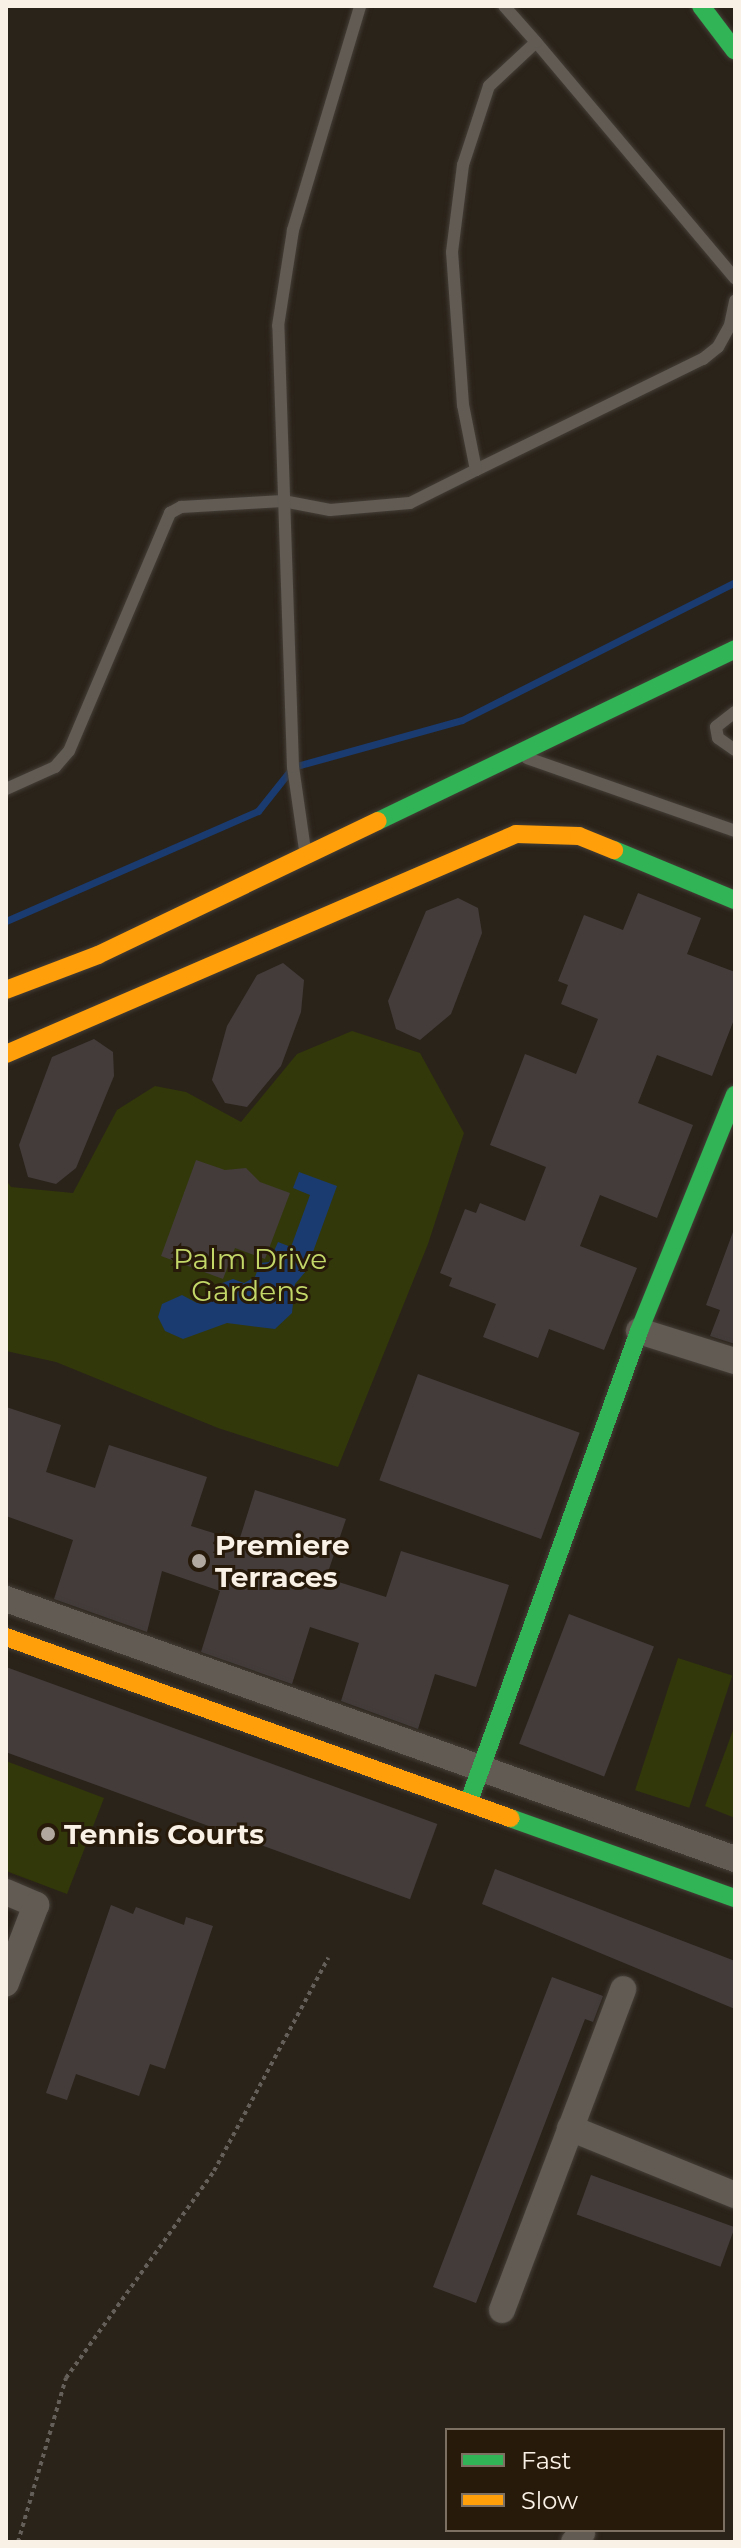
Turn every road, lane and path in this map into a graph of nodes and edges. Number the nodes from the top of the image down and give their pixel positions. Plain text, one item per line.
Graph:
1 (360, 6) edge
2 (504, 6) edge
3 (701, 6) edge
4 (536, 42) junction
5 (735, 51) edge
6 (735, 278) edge
7 (735, 301) edge
8 (476, 470) junction
9 (283, 501) junction
10 (735, 649) edge
11 (735, 712) edge
12 (735, 750) edge
13 (518, 755) junction
14 (6, 789) edge
15 (735, 831) edge
16 (306, 856) junction
17 (735, 900) edge
18 (6, 990) edge
19 (6, 1054) edge
20 (735, 1095) edge
21 (639, 1331) junction
22 (735, 1361) edge
23 (6, 1599) edge
24 (6, 1637) edge
25 (481, 1768) junction
26 (469, 1801) junction
27 (735, 1859) edge
28 (6, 1892) edge
29 (735, 1898) edge
30 (328, 1958) dead end
31 (6, 1983) edge
32 (623, 1989) dead end
33 (570, 2128) junction
34 (735, 2195) edge
35 (502, 2310) dead end
36 (18, 2542) edge

1 - 9 lane
2 - 4 lane
3 - 5 street
4 - 6 lane
4 - 8 lane
7 - 8 lane
8 - 9 lane
9 - 14 lane
9 - 16 lane
10 - 13 street
11 - 12 lane
13 - 15 lane
13 - 16 street
16 - 18 street
17 - 19 street
20 - 21 street
21 - 22 street
21 - 25 street
23 - 25 street
24 - 26 street
25 - 26 street
25 - 27 street
26 - 29 street
28 - 31 street
30 - 36 path
32 - 33 street
33 - 34 street
33 - 35 street

